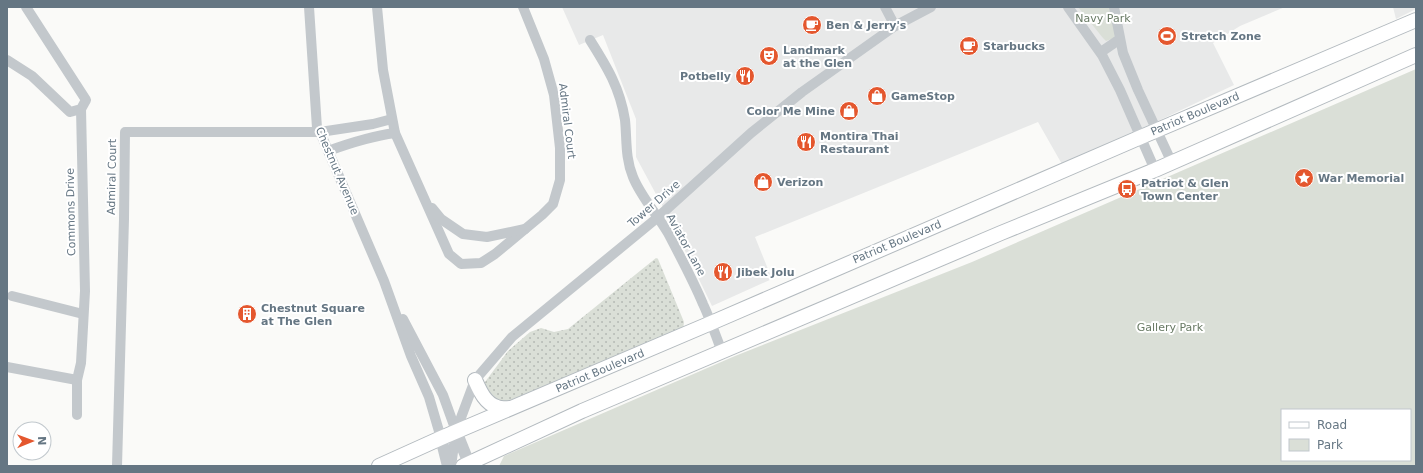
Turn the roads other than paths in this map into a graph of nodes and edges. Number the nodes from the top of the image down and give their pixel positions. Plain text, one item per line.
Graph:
1 (26, 7) edge
2 (309, 7) edge
3 (377, 7) edge
4 (523, 7) edge
5 (885, 7) edge
6 (931, 7) edge
7 (1068, 7) edge
8 (1114, 7) edge
9 (1416, 20) edge
10 (895, 26) junction
11 (1120, 39) junction
12 (590, 40) dead end
13 (1100, 52) junction
14 (1416, 55) edge
15 (7, 60) edge
16 (81, 109) junction
17 (392, 119) junction
18 (1156, 130) junction
19 (320, 132) junction
20 (395, 133) junction
21 (1141, 137) junction
22 (328, 151) junction
23 (1172, 163) junction
24 (1155, 170) junction
25 (426, 202) junction
26 (657, 218) junction
27 (526, 229) junction
28 (384, 282) junction
29 (12, 296) dead end
30 (83, 314) junction
31 (711, 324) junction
32 (722, 352) junction
33 (7, 367) edge
34 (77, 380) junction
35 (475, 380) junction
36 (510, 408) junction
37 (77, 415) dead end
38 (456, 431) junction
39 (441, 438) junction
40 (467, 465) edge
41 (118, 466) edge
42 (379, 466) edge
43 (449, 466) edge

1 - 16 street, Commons Drive
2 - 19 street, Chestnut Avenue
3 - 17 street, Admiral Court
4 - 27 street, Admiral Court
5 - 10 street
6 - 10 street, Tower Drive
7 - 13 street
8 - 11 street
9 - 18 main road, Patriot Boulevard
10 - 26 street, Tower Drive
11 - 13 street
11 - 18 street
12 - 26 street, Aviator Lane
13 - 21 street
14 - 23 main road
15 - 16 street
16 - 30 street, Commons Drive
17 - 19 street, Admiral Court
17 - 20 street, Admiral Court
18 - 21 main road, Patriot Boulevard
18 - 23 street
19 - 22 street, Chestnut Avenue
19 - 41 street, Admiral Court
20 - 22 street
20 - 25 street, Admiral Court
21 - 24 street
21 - 31 main road, Patriot Boulevard
22 - 28 street, Chestnut Avenue
23 - 24 main road
24 - 32 main road
25 - 27 street, Admiral Court
25 - 27 street, Admiral Court
26 - 31 street, Aviator Lane
26 - 35 street, Tower Drive
28 - 38 street, Chestnut Avenue
28 - 39 street, Chestnut Avenue
29 - 30 street
30 - 34 street, Commons Drive
31 - 32 street, Aviator Lane
31 - 36 main road, Patriot Boulevard
32 - 40 main road
33 - 34 street
34 - 37 street, Commons Drive
35 - 36 main road
35 - 38 street, Tower Drive
36 - 38 main road, Patriot Boulevard
38 - 39 main road, Patriot Boulevard
38 - 40 street, Chestnut Avenue
38 - 43 street, Tower Drive
39 - 42 main road, Patriot Boulevard
39 - 43 street, Chestnut Avenue

